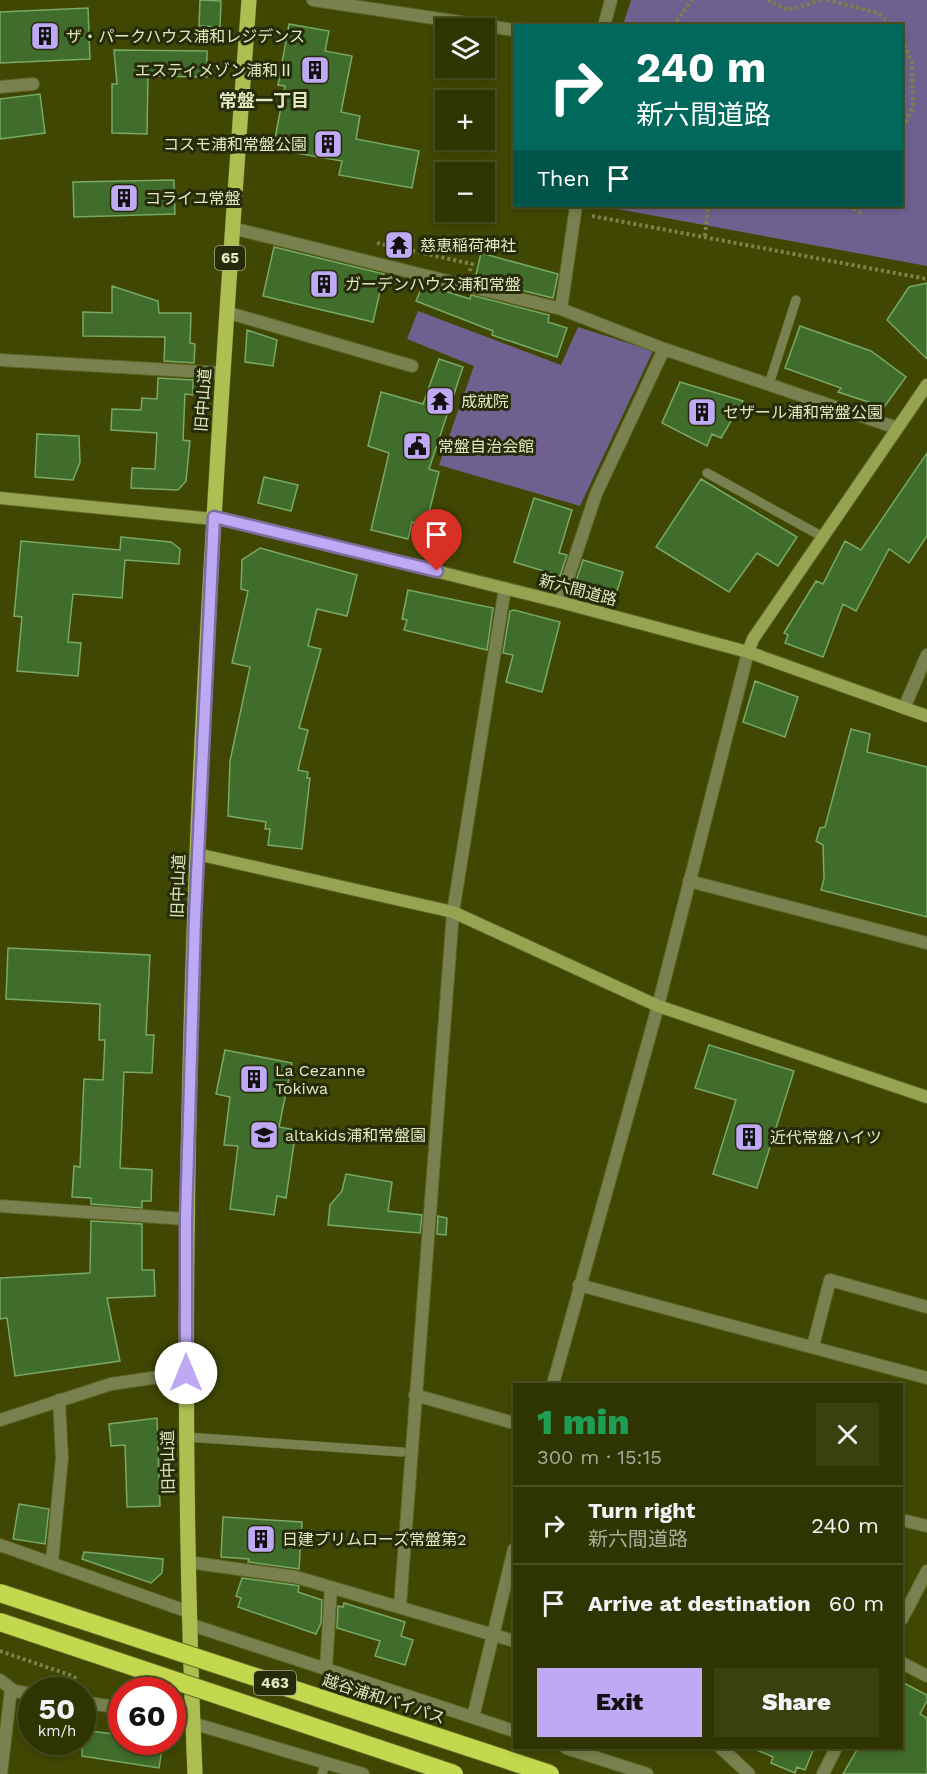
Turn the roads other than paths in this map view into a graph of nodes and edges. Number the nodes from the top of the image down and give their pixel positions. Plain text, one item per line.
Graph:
1 (249, 0) edge
2 (313, 0) edge
3 (611, 0) edge
4 (605, 24) edge
5 (513, 30) edge
6 (33, 84) dead end
7 (0, 87) edge
8 (576, 209) edge
9 (232, 228) junction
10 (796, 300) dead end
11 (561, 309) junction
12 (226, 312) junction
13 (664, 349) junction
14 (0, 360) edge
15 (412, 366) dead end
16 (222, 373) junction
17 (770, 384) junction
18 (927, 385) edge
19 (922, 401) edge
20 (897, 428) junction
21 (707, 473) dead end
22 (0, 498) edge
23 (214, 517) junction
24 (823, 537) junction
25 (504, 588) junction
26 (560, 602) junction
27 (748, 652) junction
28 (927, 655) edge
29 (904, 708) junction
30 (927, 716) edge
31 (197, 854) junction
32 (689, 881) junction
33 (453, 912) junction
34 (927, 943) edge
35 (658, 1006) junction
36 (927, 1097) edge
37 (0, 1206) edge
38 (186, 1219) junction
39 (579, 1285) junction
40 (927, 1307) edge
41 (813, 1346) junction
42 (186, 1373) junction
43 (927, 1378) edge
44 (553, 1383) edge
45 (415, 1395) junction
46 (59, 1400) junction
47 (0, 1420) edge
48 (513, 1423) edge
49 (186, 1437) junction
50 (402, 1452) dead end
51 (903, 1520) edge
52 (927, 1526) edge
53 (0, 1545) edge
54 (52, 1562) junction
55 (188, 1562) junction
56 (927, 1571) edge
57 (512, 1572) edge
58 (331, 1587) junction
59 (0, 1593) edge
60 (400, 1606) junction
61 (903, 1616) edge
62 (189, 1618) junction
63 (0, 1622) edge
64 (494, 1634) junction
65 (513, 1641) edge
66 (903, 1664) edge
67 (326, 1669) junction
68 (927, 1676) edge
69 (0, 1680) edge
70 (11, 1689) junction
71 (18, 1691) edge
72 (472, 1717) junction
73 (186, 1720) edge
74 (193, 1722) junction
75 (513, 1731) edge
76 (569, 1749) edge
77 (721, 1749) edge
78 (836, 1749) edge
79 (324, 1768) edge
80 (1, 1774) edge
81 (195, 1774) edge
82 (363, 1774) edge
83 (454, 1774) edge
84 (550, 1774) edge
85 (647, 1774) edge
86 (748, 1774) edge
87 (823, 1774) edge

1 - 9 main road, 旧中山道 / 65
2 - 5 street
3 - 4 street
6 - 7 street
8 - 11 street
9 - 11 street
9 - 12 main road, 旧中山道 / 65
10 - 17 lane
11 - 13 street
12 - 15 street
12 - 16 main road, 旧中山道 / 65
13 - 17 street
13 - 26 street
14 - 16 street
16 - 23 main road, 旧中山道 / 65
17 - 20 street
18 - 19 street
19 - 20 street
20 - 24 street
21 - 24 lane
22 - 23 street, 新六間道路
23 - 25 street, 新六間道路
23 - 31 main road, 旧中山道 / 65
24 - 27 street
25 - 26 street, 新六間道路
25 - 33 street
26 - 27 street, 新六間道路
27 - 29 street, 新六間道路
27 - 32 street
28 - 29 street
29 - 30 street, 新六間道路
31 - 33 street
31 - 38 main road, 旧中山道 / 65
32 - 34 street
32 - 35 street
33 - 35 street
33 - 45 street
35 - 36 street
35 - 39 street
37 - 38 street
38 - 42 main road, 旧中山道 / 65
39 - 41 street
39 - 44 street
40 - 41 street
41 - 43 street
42 - 46 street
42 - 49 main road, 旧中山道 / 65
45 - 48 street
45 - 60 street
46 - 47 street
46 - 54 street
49 - 50 lane
49 - 55 main road, 旧中山道 / 65
51 - 52 street
53 - 54 street
54 - 62 street
55 - 58 street
55 - 62 main road, 旧中山道 / 65
56 - 61 street
57 - 64 street
58 - 60 street
58 - 67 street
59 - 84 highway, 越谷浦和バイパス / 463, bridge
60 - 64 street
62 - 67 street
62 - 74 main road, 旧中山道 / 65
63 - 83 highway, 463, bridge
64 - 65 street
64 - 72 street
66 - 68 street
67 - 72 street
69 - 70 street
70 - 71 street
70 - 80 street
72 - 75 street
73 - 74 street
74 - 79 street
74 - 81 main road, 旧中山道 / 65
76 - 85 street
77 - 86 street
78 - 87 street
79 - 82 street

